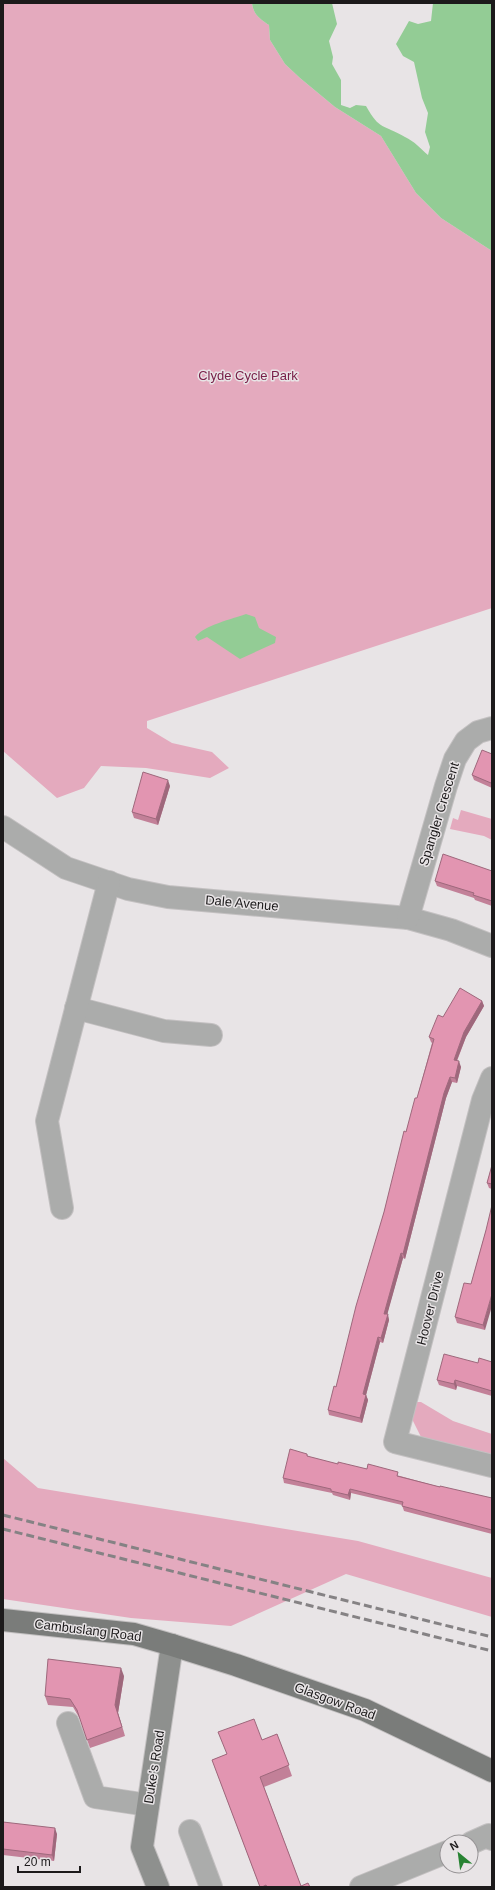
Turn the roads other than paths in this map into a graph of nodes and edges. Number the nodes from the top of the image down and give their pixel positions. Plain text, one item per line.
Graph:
1 (492, 728) edge
2 (3, 827) edge
3 (109, 882) junction
4 (408, 918) junction
5 (492, 946) edge
6 (76, 1008) junction
7 (211, 1034) dead end
8 (492, 1078) edge
9 (62, 1208) dead end
10 (492, 1466) edge
11 (3, 1620) edge
12 (172, 1645) junction
13 (68, 1723) dead end
14 (492, 1770) edge
15 (148, 1805) junction
16 (190, 1831) dead end
17 (479, 1839) edge
18 (492, 1839) edge
19 (439, 1855) edge
20 (158, 1887) edge
21 (211, 1887) edge
22 (361, 1887) edge

1 - 4 street, Spangler Crescent
2 - 3 street, Dale Avenue
3 - 4 street, Dale Avenue
3 - 6 street
4 - 5 street, Dale Avenue
6 - 7 street
6 - 9 street
8 - 10 street, Hoover Drive
11 - 12 main road, Cambuslang Road
12 - 14 main road, Glasgow Road
12 - 15 main road, Duke's Road
13 - 15 street
15 - 20 main road, Duke's Road
16 - 21 street
17 - 18 street
19 - 22 street

